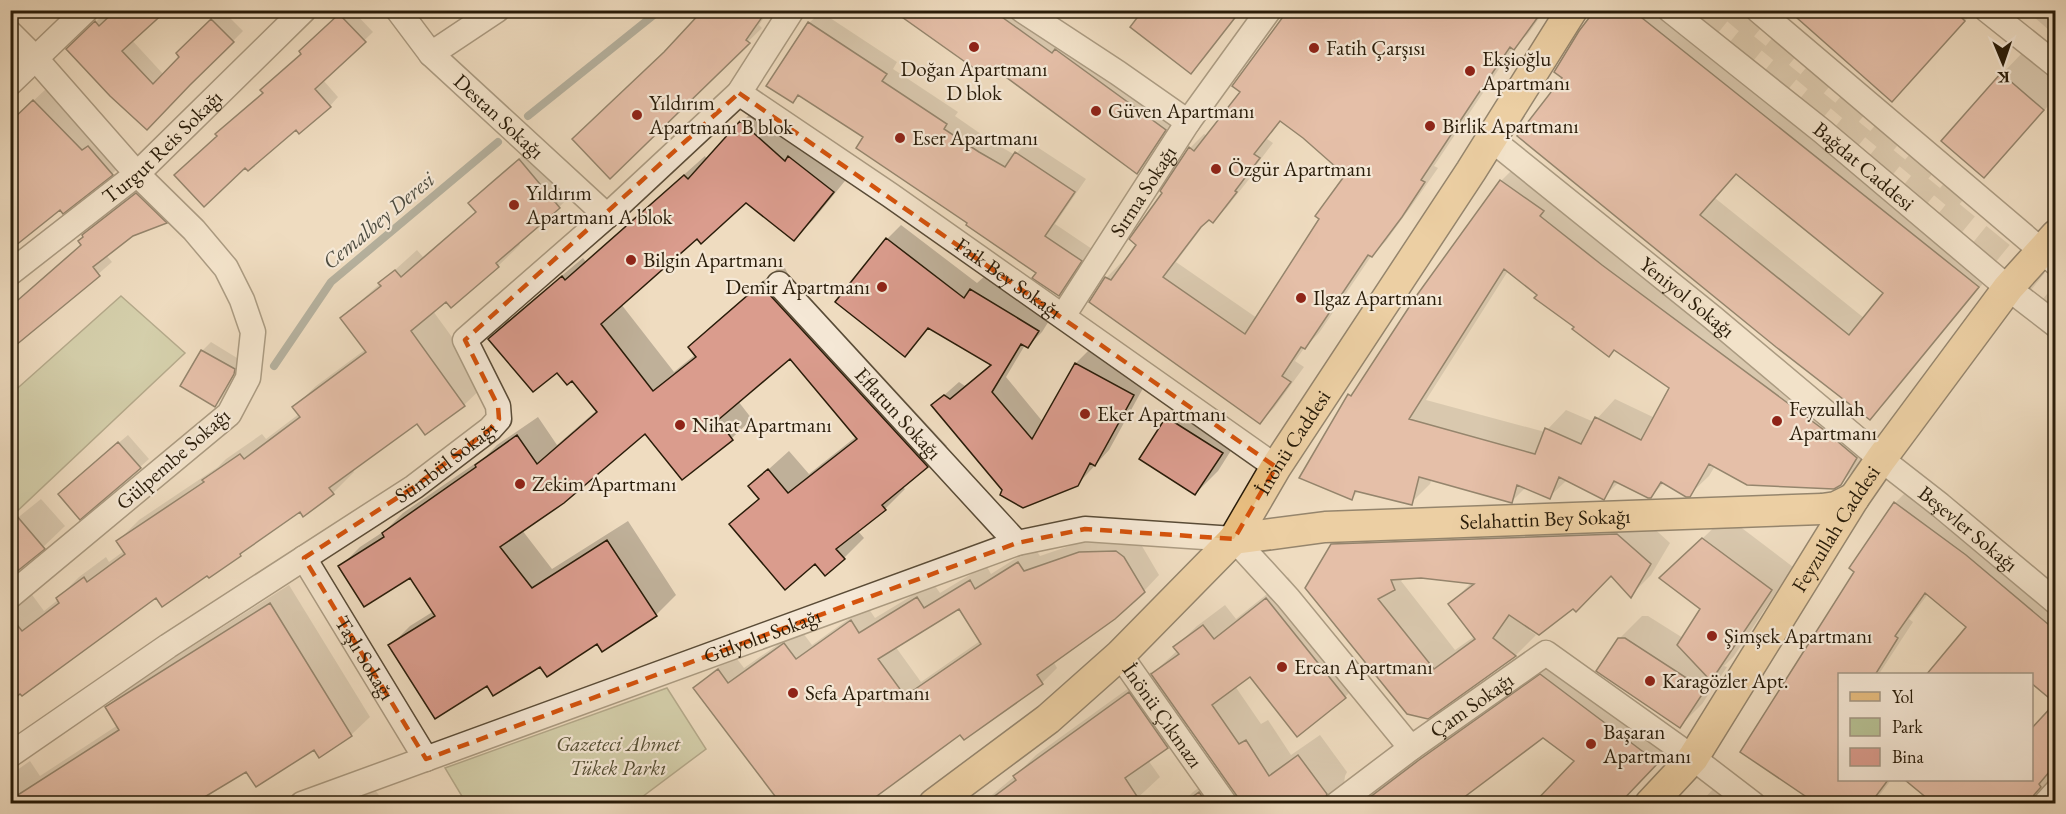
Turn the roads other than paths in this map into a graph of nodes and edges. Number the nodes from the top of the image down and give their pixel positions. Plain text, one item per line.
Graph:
1 (86, 10) edge
2 (304, 10) edge
3 (398, 10) edge
4 (497, 10) edge
5 (792, 10) edge
6 (1022, 10) edge
7 (1269, 10) edge
8 (1572, 10) edge
9 (1670, 10) edge
10 (1758, 10) edge
11 (1987, 10) edge
12 (10, 33) edge
13 (431, 54) junction
14 (36, 59) junction
15 (2055, 65) edge
16 (10, 83) edge
17 (739, 93) junction
18 (1188, 122) junction
19 (1491, 138) junction
20 (138, 174) junction
21 (606, 216) junction
22 (2050, 249) edge
23 (10, 273) edge
24 (779, 284) dead end
25 (2008, 288) junction
26 (1063, 316) junction
27 (2055, 326) edge
28 (1881, 459) junction
29 (1276, 467) junction
30 (1854, 498) junction
31 (1234, 539) junction
32 (1017, 543) junction
33 (304, 558) junction
34 (10, 596) edge
35 (2055, 602) edge
36 (1120, 655) junction
37 (1411, 748) junction
38 (10, 755) edge
39 (1693, 758) junction
40 (426, 759) junction
41 (2055, 792) edge
42 (302, 804) edge
43 (934, 804) edge
44 (1225, 804) edge
45 (1337, 804) edge
46 (1650, 804) edge
47 (1753, 804) edge
48 (2045, 804) edge

1 - 14 street
2 - 20 street, Turgut Reis Sokağı
3 - 13 street, Destan Sokağı
4 - 13 street
5 - 17 street, Sümbül Sokağı
6 - 18 street
7 - 18 street, Sırma Sokağı
8 - 19 main road, İnönü Caddesi
9 - 25 street, Bağdat Caddesi
10 - 22 street
11 - 15 street
12 - 14 street, Gülpembe Sokağı
13 - 21 street, Destan Sokağı
14 - 16 street
14 - 20 street, Gülpembe Sokağı
17 - 21 street, Sümbül Sokağı
17 - 26 street, Faik Bey Sokağı
18 - 26 street, Sırma Sokağı
19 - 28 street, Yeniyol Sokağı
19 - 29 main road, İnönü Caddesi
20 - 23 street, Turgut Reis Sokağı
20 - 34 street, Gülpembe Sokağı
21 - 33 street, Sümbül Sokağı
22 - 25 main road, Feyzullah Caddesi
24 - 32 street, Eflatun Sokağı
25 - 27 street, Bağdat Caddesi
25 - 28 main road, Feyzullah Caddesi
26 - 29 street, Faik Bey Sokağı
28 - 30 main road, Feyzullah Caddesi
28 - 35 street, Beşevler Sokağı
29 - 31 main road, İnönü Caddesi
30 - 31 main road, Selahattin Bey Sokağı
30 - 39 main road, Feyzullah Caddesi
31 - 32 street, Gülyolu Sokağı
31 - 36 main road, İnönü Caddesi
31 - 37 street, Çam Sokağı
32 - 40 street, Gülyolu Sokağı
33 - 38 street, Sümbül Sokağı
33 - 40 street, Taşlı Sokağı
36 - 43 main road, İnönü Caddesi
36 - 44 street, İnönü Çıkmazı
37 - 39 street, Çam Sokağı
37 - 45 street
39 - 46 main road, Feyzullah Caddesi
39 - 47 street, Çam Sokağı
40 - 42 street, Gülyolu Sokağı
41 - 48 street

